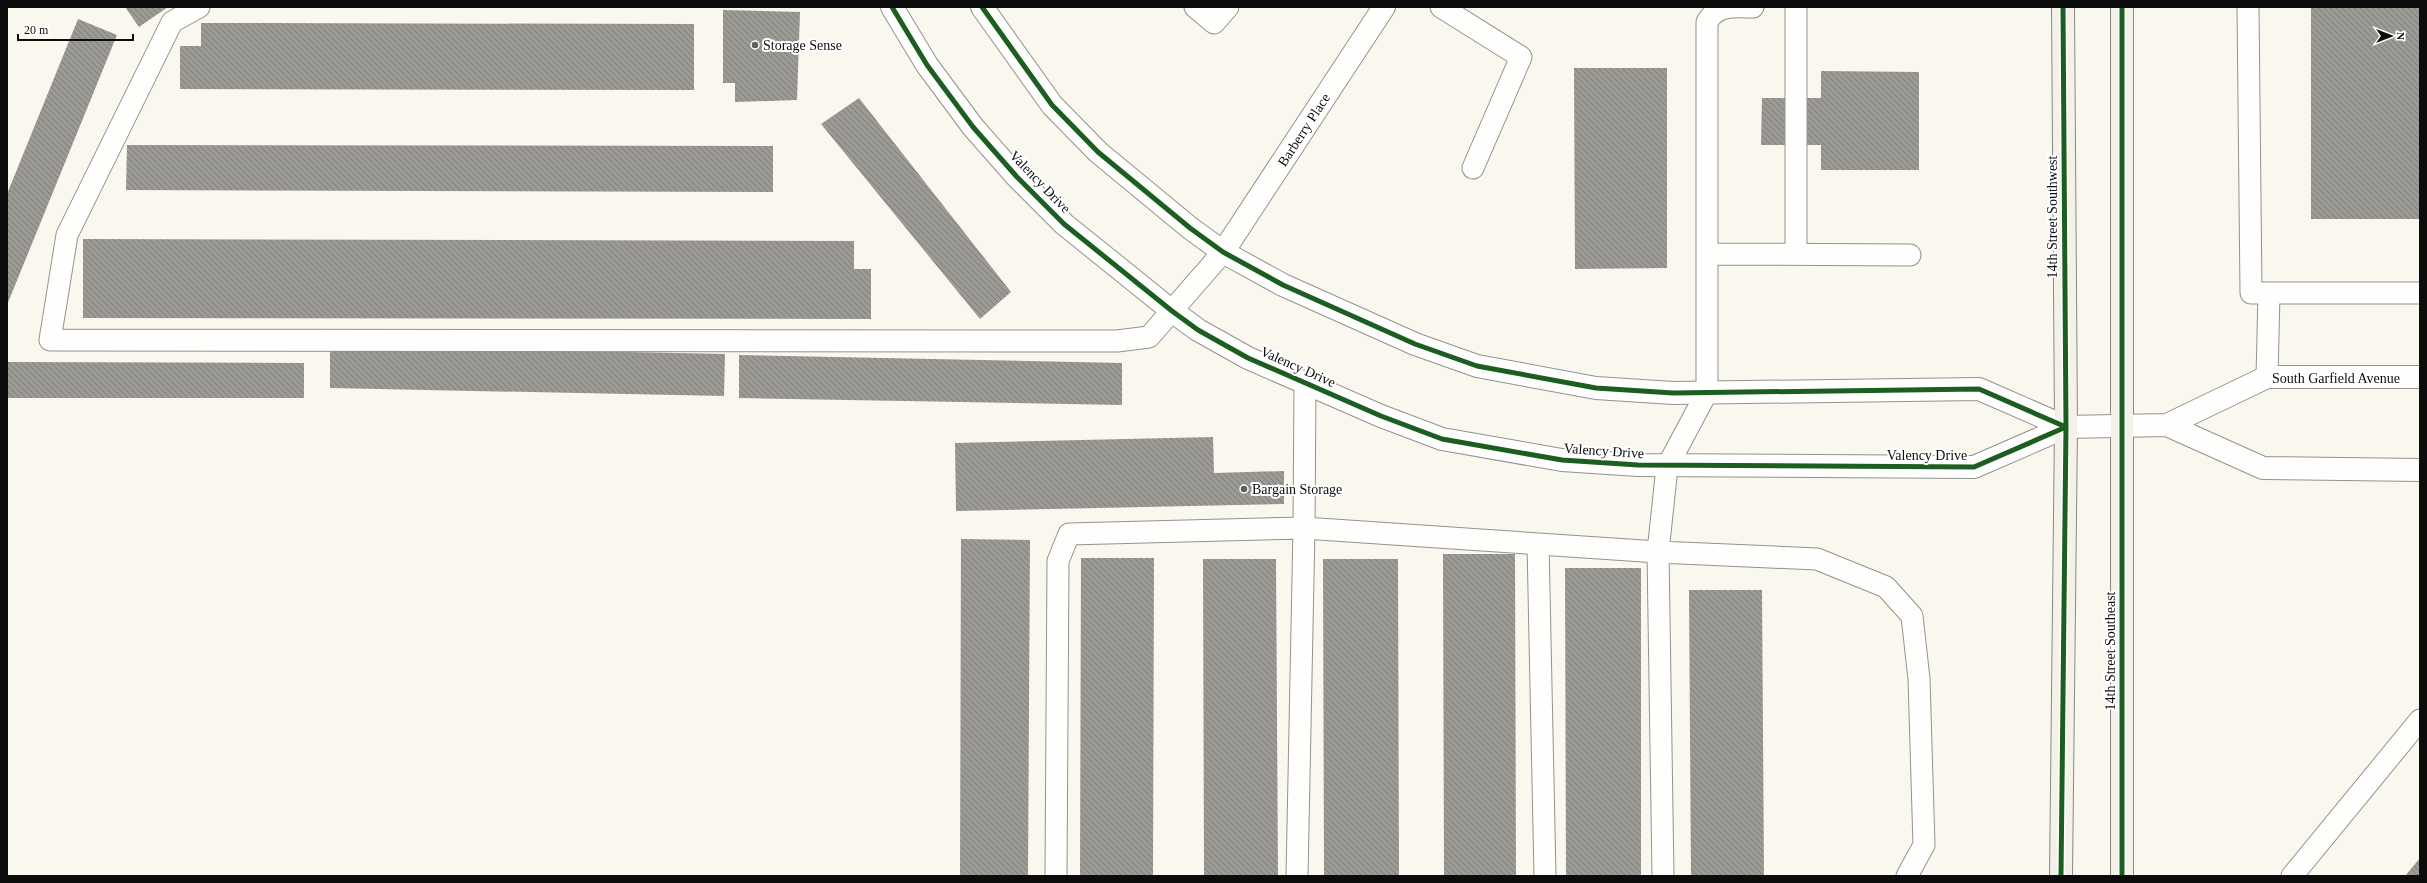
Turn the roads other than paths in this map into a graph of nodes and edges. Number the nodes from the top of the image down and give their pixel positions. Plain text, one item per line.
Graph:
1 (199, 7) edge
2 (892, 7) edge
3 (982, 7) edge
4 (1195, 7) edge
5 (1228, 7) edge
6 (1384, 7) edge
7 (1441, 7) edge
8 (1753, 7) edge
9 (1796, 7) edge
10 (2063, 7) edge
11 (2122, 7) edge
12 (2248, 7) edge
13 (1473, 168) dead end
14 (1223, 252) junction
15 (1707, 254) junction
16 (1796, 254) junction
17 (1910, 255) dead end
18 (2269, 293) junction
19 (2420, 293) edge
20 (1172, 311) junction
21 (2267, 377) junction
22 (2420, 377) edge
23 (1305, 383) junction
24 (1707, 392) junction
25 (2168, 425) junction
26 (2122, 426) junction
27 (2066, 427) junction
28 (1667, 467) junction
29 (2420, 470) edge
30 (1304, 528) junction
31 (1538, 544) junction
32 (1658, 552) junction
33 (2420, 720) edge
34 (1056, 876) edge
35 (1297, 876) edge
36 (1545, 876) edge
37 (1664, 876) edge
38 (1907, 876) edge
39 (2061, 876) edge
40 (2122, 876) edge
41 (2292, 876) edge

1 - 20 lane
2 - 20 street, Valency Drive
3 - 14 street
4 - 5 lane
6 - 14 street, Barberry Place
7 - 13 lane
8 - 15 lane
9 - 16 lane
10 - 27 main road, 14th Street Southwest
11 - 26 main road
12 - 18 lane
14 - 20 lane
14 - 24 street
15 - 16 lane
15 - 24 lane
16 - 17 lane
18 - 19 lane
18 - 21 lane
20 - 23 street, Valency Drive
21 - 22 street, South Garfield Avenue
21 - 25 street, South Garfield Avenue
23 - 28 street, Valency Drive
23 - 30 lane
24 - 27 street
24 - 28 lane
25 - 26 street, South Garfield Avenue
25 - 29 street, South Garfield Avenue
26 - 27 street, South Garfield Avenue
26 - 40 main road, 14th Street Southeast
27 - 28 street, Valency Drive
27 - 39 main road
28 - 32 lane
30 - 31 lane
30 - 34 lane
30 - 35 lane
31 - 32 lane
31 - 36 lane
32 - 37 lane
32 - 38 lane
33 - 41 lane

